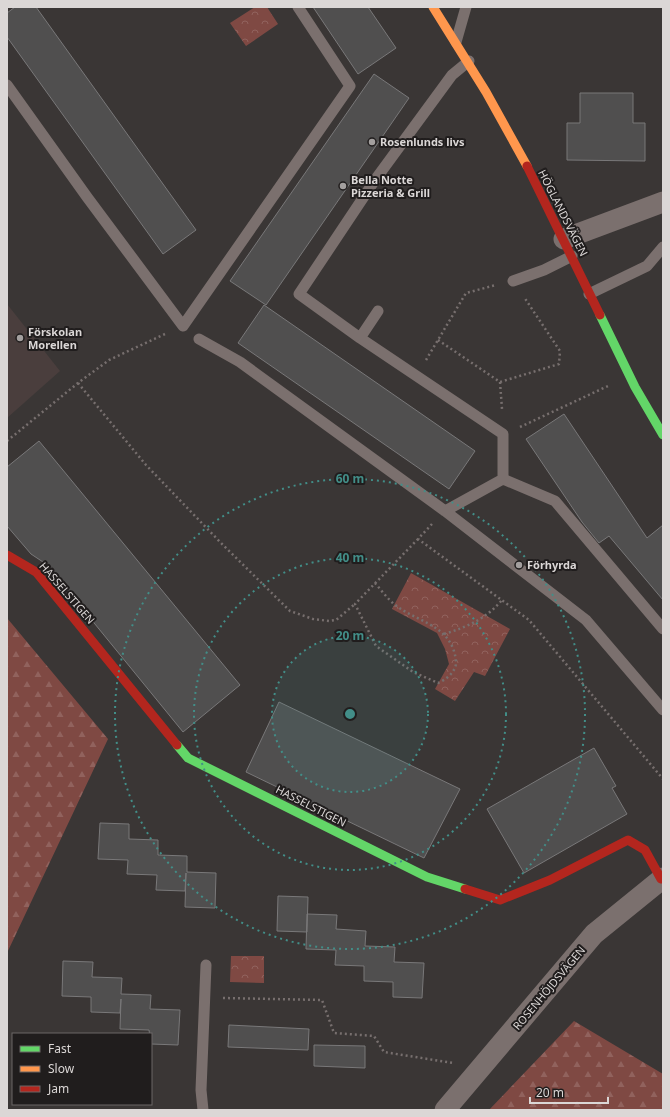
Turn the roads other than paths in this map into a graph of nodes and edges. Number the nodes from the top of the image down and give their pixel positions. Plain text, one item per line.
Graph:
1 (298, 7) edge
2 (433, 7) edge
3 (466, 7) edge
4 (456, 42) junction
5 (468, 61) junction
6 (7, 84) edge
7 (663, 202) edge
8 (568, 247) junction
9 (663, 247) edge
10 (513, 281) road end
11 (590, 294) junction
12 (378, 311) dead end
13 (199, 338) dead end
14 (360, 338) junction
15 (663, 435) edge
16 (503, 479) junction
17 (445, 510) junction
18 (7, 555) edge
19 (663, 629) edge
20 (663, 710) edge
21 (662, 878) edge
22 (206, 965) dead end
23 (203, 1110) edge
24 (445, 1110) edge

1 - 6 lane
2 - 4 street, HÖGLANDSVÄGEN
3 - 4 lane
4 - 5 street, HÖGLANDSVÄGEN
5 - 8 street, HÖGLANDSVÄGEN
5 - 14 lane
7 - 8 street
8 - 10 lane
8 - 11 street, HÖGLANDSVÄGEN
9 - 11 lane
11 - 15 street, HÖGLANDSVÄGEN
12 - 14 lane
13 - 17 lane
14 - 16 lane
16 - 17 lane
16 - 19 lane
17 - 20 lane
18 - 21 street, HASSELSTIGEN
21 - 24 street, ROSENHÖJDSVÄGEN
22 - 23 lane

